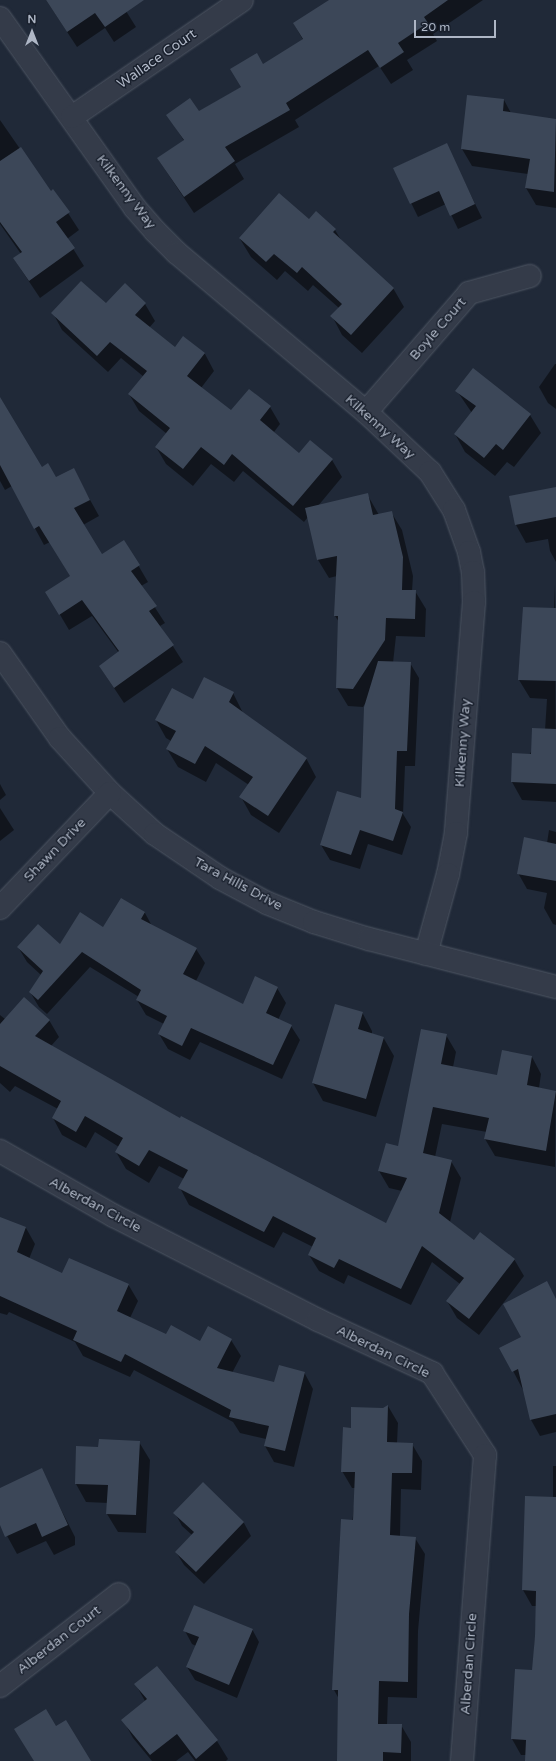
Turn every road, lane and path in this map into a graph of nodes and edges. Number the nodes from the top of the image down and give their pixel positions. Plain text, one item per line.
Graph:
1 (242, 0) edge
2 (0, 18) edge
3 (72, 117) junction
4 (530, 276) dead end
5 (366, 412) junction
6 (0, 653) edge
7 (110, 792) junction
8 (0, 908) edge
9 (426, 954) junction
10 (556, 987) edge
11 (0, 1151) edge
12 (119, 1594) dead end
13 (0, 1686) edge
14 (462, 1761) edge

1 - 3 street, Wallace Court
2 - 3 street, Kilkenny Way
3 - 5 street, Kilkenny Way
4 - 5 street, Boyle Court
5 - 9 street, Kilkenny Way
6 - 7 street, Tara Hills Drive
7 - 8 street, Shawn Drive
7 - 9 street, Tara Hills Drive
9 - 10 street, Tara Hills Drive
11 - 14 street, Alberdan Circle
12 - 13 street, Alberdan Court

